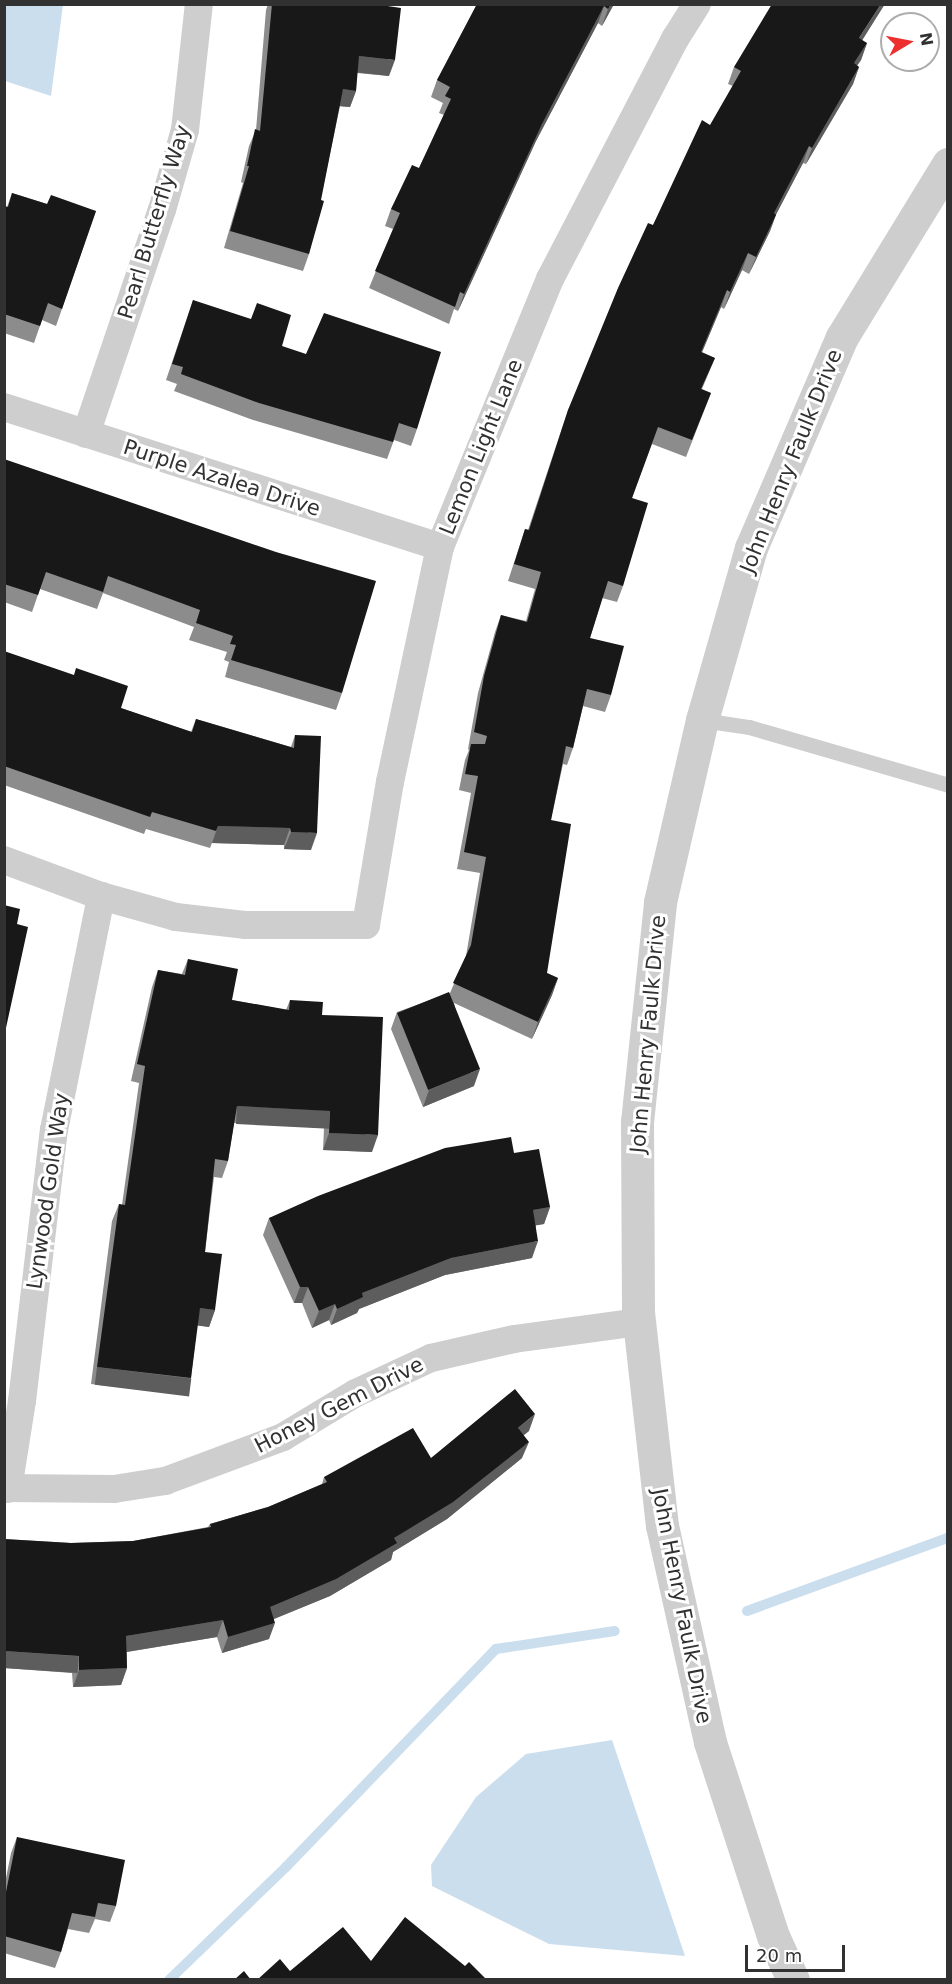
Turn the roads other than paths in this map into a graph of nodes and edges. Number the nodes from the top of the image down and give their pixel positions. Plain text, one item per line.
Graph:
1 (199, 4) edge
2 (697, 4) edge
3 (948, 164) edge
4 (4, 407) edge
5 (86, 434) junction
6 (440, 547) junction
7 (702, 720) junction
8 (948, 785) edge
9 (4, 861) edge
10 (101, 896) junction
11 (640, 1322) junction
12 (6, 1489) edge
13 (793, 1980) edge

1 - 5 street, Pearl Butterfly Way
2 - 6 street, Lemon Light Lane
3 - 7 street, John Henry Faulk Drive
4 - 5 street, Purple Azalea Drive
5 - 6 street, Purple Azalea Drive
6 - 10 street, Lemon Light Lane
7 - 8 lane
7 - 11 street, John Henry Faulk Drive
9 - 10 street
10 - 12 street, Lynwood Gold Way
11 - 12 street, Honey Gem Drive
11 - 13 street, John Henry Faulk Drive

